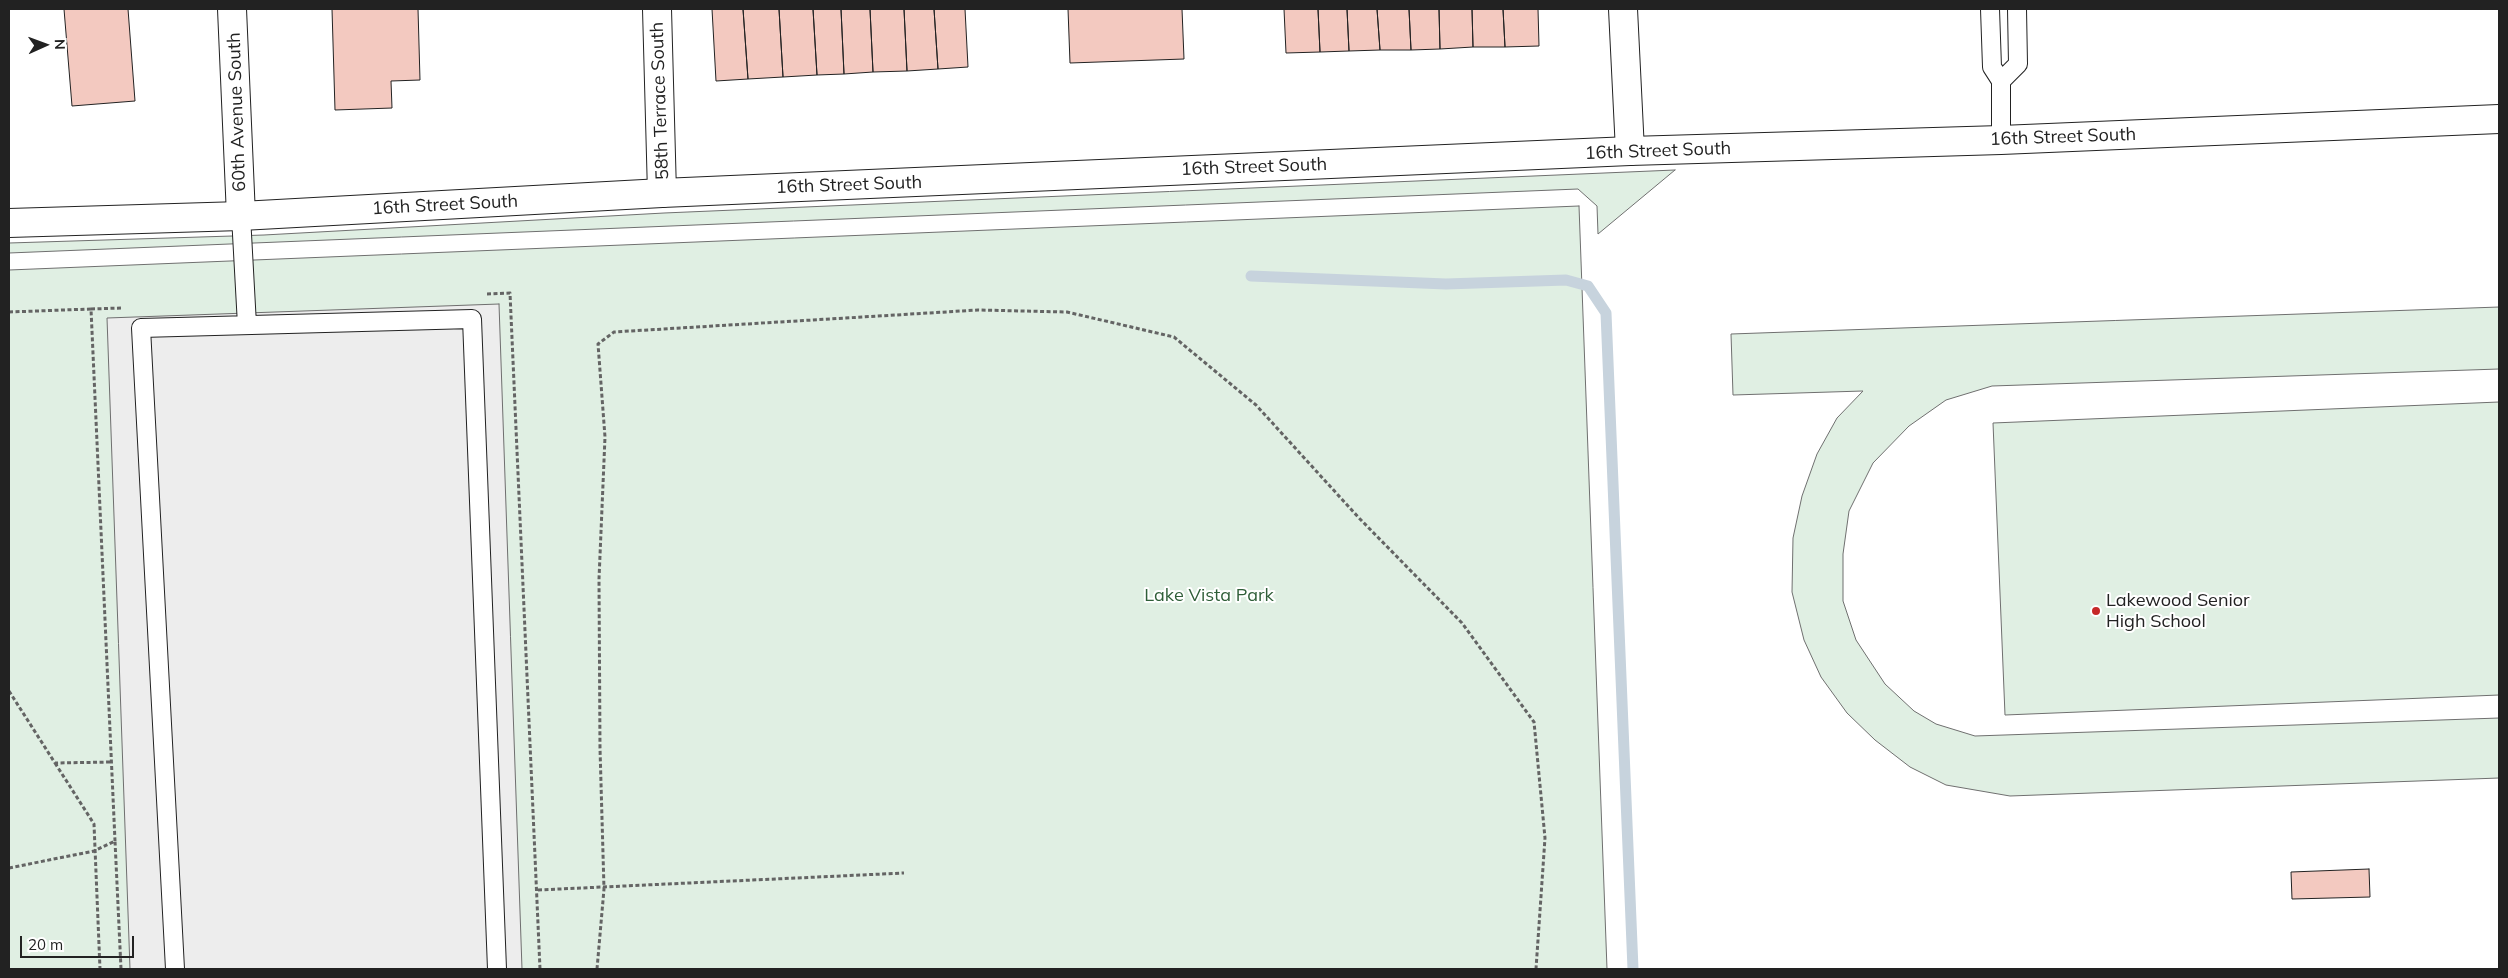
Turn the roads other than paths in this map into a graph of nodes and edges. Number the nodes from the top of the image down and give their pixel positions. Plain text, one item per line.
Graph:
1 (232, 9) edge
2 (657, 9) edge
3 (1623, 9) edge
4 (1990, 9) edge
5 (2017, 9) edge
6 (2001, 81) junction
7 (2499, 119) edge
8 (2001, 140) junction
9 (1630, 151) junction
10 (662, 193) junction
11 (241, 216) junction
12 (9, 223) edge
13 (247, 325) junction
14 (175, 969) edge
15 (497, 969) edge

1 - 11 street, 60th Avenue South
2 - 10 street, 58th Terrace South
3 - 9 street
4 - 6 lane
5 - 6 lane
6 - 8 lane
7 - 8 street, 16th Street South
8 - 9 street, 16th Street South
9 - 10 street, 16th Street South
10 - 11 street, 16th Street South
11 - 12 street, 16th Street South
11 - 13 lane
13 - 14 lane
13 - 15 lane

